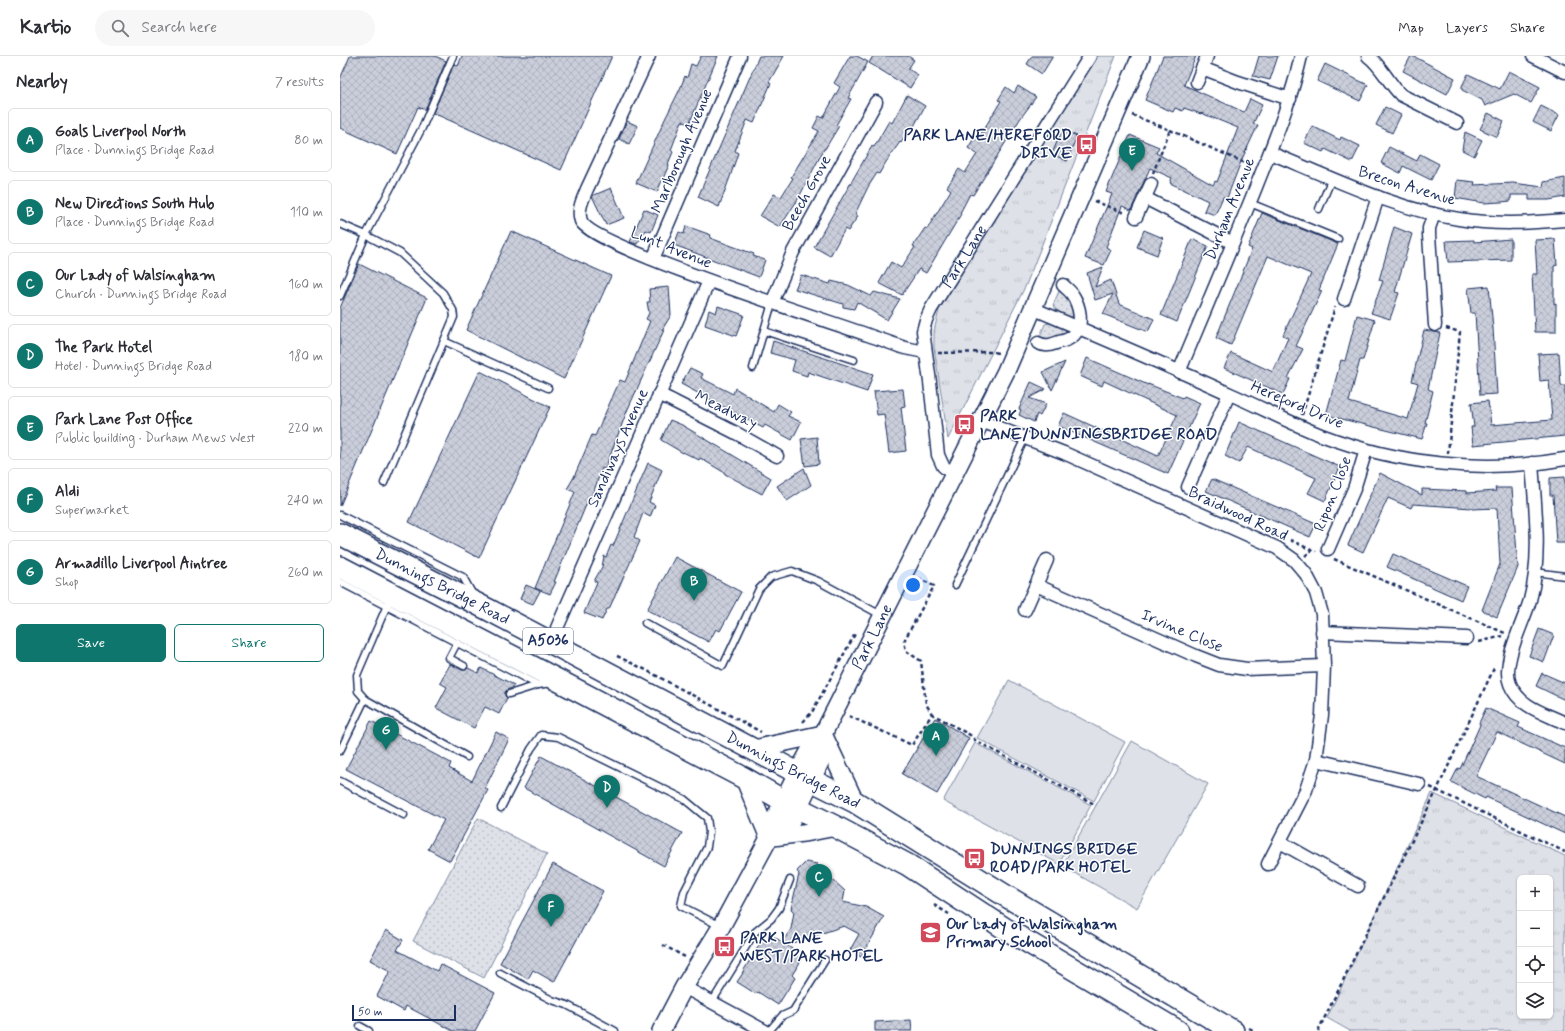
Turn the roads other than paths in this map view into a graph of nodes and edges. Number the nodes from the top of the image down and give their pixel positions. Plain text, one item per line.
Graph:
1 (453, 56) edge
2 (649, 56) edge
3 (740, 56) edge
4 (1090, 56) edge
5 (1141, 56) edge
6 (1207, 56) edge
7 (1302, 56) edge
8 (1368, 56) edge
9 (1534, 56) edge
10 (1202, 68) junction
11 (1565, 72) edge
12 (1197, 82) dead end
13 (1290, 99) junction
14 (876, 102) dead end
15 (1457, 123) dead end
16 (1270, 153) junction
17 (1332, 178) junction
18 (1151, 184) road end
19 (1378, 197) junction
20 (1145, 198) junction
21 (1250, 203) junction
22 (1319, 209) dead end
23 (1434, 214) junction
24 (1136, 217) road end
25 (1565, 220) edge
26 (340, 224) edge
27 (366, 235) junction
28 (1338, 239) dead end
29 (1233, 243) junction
30 (652, 259) junction
31 (709, 281) junction
32 (1063, 285) dead end
33 (340, 296) edge
34 (1344, 299) road end
35 (772, 303) junction
36 (1032, 308) junction
37 (1435, 325) road end
38 (1078, 328) junction
39 (764, 331) junction
40 (444, 341) junction
41 (1038, 343) dead end
42 (925, 352) junction
43 (854, 360) dead end
44 (753, 368) dead end
45 (1179, 372) junction
46 (548, 388) dead end
47 (659, 394) junction
48 (1229, 394) junction
49 (981, 421) junction
50 (1025, 438) junction
51 (1366, 450) junction
52 (777, 456) dead end
53 (1565, 459) edge
54 (1532, 463) junction
55 (954, 475) junction
56 (384, 483) dead end
57 (1188, 486) dead end
58 (340, 514) edge
59 (340, 534) edge
60 (1328, 549) dead end
61 (1048, 560) dead end
62 (340, 567) edge
63 (1535, 572) junction
64 (1565, 576) edge
65 (340, 582) edge
66 (955, 585) dead end
67 (1036, 585) junction
68 (389, 600) junction
69 (478, 604) junction
70 (1025, 610) dead end
71 (876, 612) junction
72 (645, 623) dead end
73 (557, 628) dead end
74 (1322, 632) junction
75 (460, 637) junction
76 (1467, 638) road end
77 (464, 666) dead end
78 (1324, 666) junction
79 (561, 681) junction
80 (538, 685) junction
81 (509, 694) dead end
82 (365, 700) junction
83 (1565, 723) edge
84 (823, 734) junction
85 (754, 749) junction
86 (340, 751) edge
87 (467, 757) dead end
88 (1316, 760) junction
89 (744, 778) junction
90 (340, 780) edge
91 (1419, 784) road end
92 (798, 790) junction
93 (855, 802) junction
94 (501, 808) dead end
95 (404, 815) dead end
96 (836, 827) junction
97 (769, 838) junction
98 (1280, 842) junction
99 (1268, 864) dead end
100 (790, 880) dead end
101 (1358, 886) dead end
102 (721, 927) junction
103 (825, 960) dead end
104 (500, 973) dead end
105 (684, 988) junction
106 (712, 1002) junction
107 (360, 1026) dead end
108 (369, 1031) edge
109 (615, 1031) edge
110 (661, 1031) edge
111 (765, 1031) edge
112 (769, 1031) edge
113 (1178, 1031) edge
114 (1233, 1031) edge

1 - 27 lane
2 - 30 street, Lunt Avenue
3 - 30 street, Marlborough Avenue
4 - 42 street, Park Lane
5 - 36 street, Park Lane
6 - 10 street
7 - 13 street, Durham Avenue
8 - 15 street
9 - 11 street
10 - 12 street
10 - 13 street
13 - 16 street, Durham Avenue
14 - 35 street, Beech Grove
16 - 17 street, Brecon Avenue
16 - 21 street, Durham Avenue
17 - 19 street, Brecon Avenue
17 - 22 lane
18 - 20 street
19 - 23 street, Brecon Avenue
19 - 34 street
20 - 24 street
20 - 29 street
21 - 28 lane
21 - 29 street, Durham Avenue
23 - 25 street, Brecon Avenue
23 - 37 street
26 - 27 lane
27 - 33 lane
27 - 40 lane
29 - 45 street, Durham Avenue
30 - 31 street, Lunt Avenue
31 - 35 street, Lunt Avenue
31 - 47 street, Sandiways Avenue
32 - 38 street
35 - 39 lane
35 - 42 street, Lunt Avenue
36 - 38 street, Hereford Drive
36 - 49 street, Park Lane
38 - 41 street
38 - 45 street, Hereford Drive
39 - 43 lane
39 - 44 lane
40 - 46 lane
40 - 56 lane
42 - 55 street, Park Lane
45 - 48 street, Hereford Drive
47 - 52 street, Meadway
47 - 73 street, Sandiways Avenue
48 - 51 street, Hereford Drive
48 - 57 street
49 - 50 street, Braidwood Road
49 - 55 street, Park Lane
50 - 66 lane
50 - 74 street, Braidwood Road
51 - 54 street, Hereford Drive
51 - 60 street, Ripon Close
53 - 54 street, Hereford Drive
54 - 63 street
55 - 71 street, Park Lane
58 - 69 lane
59 - 69 highway, Dunnings Bridge Road / A5036
61 - 67 street
62 - 68 highway, Dunnings Bridge Road / A5036
63 - 64 lane
63 - 83 street
65 - 68 lane
67 - 70 street
67 - 78 street, Irvine Close
68 - 75 highway, Dunnings Bridge Road / A5036
68 - 82 lane
69 - 75 highway
69 - 85 highway, Dunnings Bridge Road / A5036
71 - 72 lane
71 - 84 street, Park Lane
74 - 76 street
74 - 78 street, Braidwood Road
75 - 77 lane
75 - 79 highway, Dunnings Bridge Road / A5036
75 - 80 lane
78 - 88 street, Braidwood Road
79 - 80 lane
79 - 89 highway, Dunnings Bridge Road / A5036
80 - 81 lane
82 - 86 lane
82 - 87 lane
84 - 85 street
84 - 92 street, Park Lane
84 - 93 street
85 - 92 highway, Dunnings Bridge Road / A5036
88 - 91 street
88 - 98 street, Braidwood Road
89 - 92 highway, Dunnings Bridge Road / A5036
89 - 97 street
90 - 95 lane
92 - 93 highway, Dunnings Bridge Road / A5036
92 - 96 highway
92 - 97 street, Park Lane
93 - 114 highway, Dunnings Bridge Road / A5036
94 - 102 lane
96 - 97 street
96 - 113 highway, Dunnings Bridge Road
97 - 102 street
98 - 99 street, Braidwood Road
98 - 101 street
100 - 106 lane
102 - 105 street
103 - 112 lane
104 - 109 lane
105 - 106 street
105 - 110 street
106 - 111 street
107 - 108 lane

